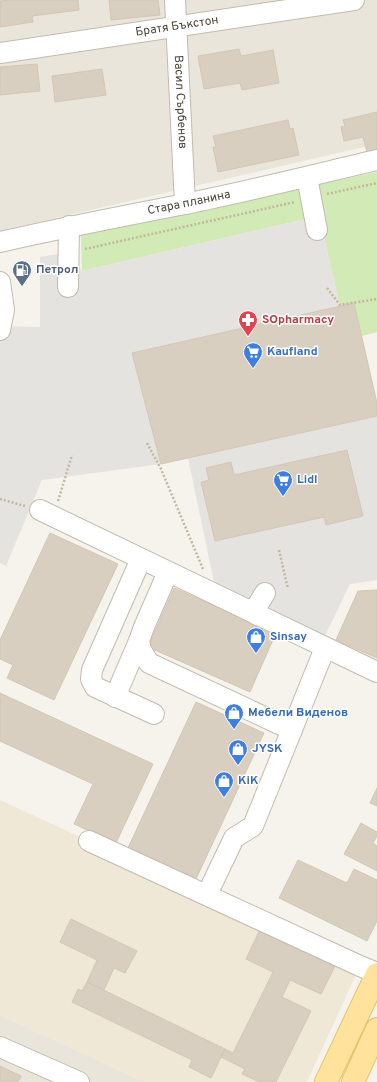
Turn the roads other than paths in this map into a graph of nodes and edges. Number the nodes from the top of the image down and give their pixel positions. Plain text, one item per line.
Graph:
1 (175, 0) edge
2 (354, 0) edge
3 (177, 27) junction
4 (0, 54) edge
5 (377, 160) edge
6 (307, 177) junction
7 (184, 204) junction
8 (69, 226) junction
9 (317, 230) dead end
10 (0, 242) edge
11 (0, 282) edge
12 (68, 287) dead end
13 (0, 330) edge
14 (46, 513) road end
15 (141, 559) junction
16 (168, 572) junction
17 (265, 593) dead end
18 (257, 615) junction
19 (139, 641) junction
20 (325, 648) junction
21 (377, 672) edge
22 (115, 696) junction
23 (154, 714) dead end
24 (292, 730) junction
25 (88, 841) dead end
26 (212, 884) dead end
27 (377, 973) edge
28 (377, 1029) edge
29 (0, 1047) edge
30 (79, 1082) edge
31 (326, 1082) edge
32 (353, 1082) edge

1 - 3 street, Васил Сърбенов
2 - 3 street, Братя Бъкстон
3 - 4 street, Братя Бъкстон
3 - 7 street, Васил Сърбенов
5 - 6 street, Стара планина
6 - 7 street, Стара планина
6 - 9 street
7 - 8 street, Стара планина
8 - 10 street, Стара планина
8 - 12 street
11 - 13 street
14 - 15 street
15 - 16 street
15 - 22 street
16 - 18 street
16 - 19 street
17 - 18 street
18 - 20 street
19 - 22 street
19 - 24 street
20 - 21 street
20 - 24 street
22 - 23 street
24 - 26 street
25 - 27 street
27 - 31 main road
28 - 32 main road
29 - 30 street

